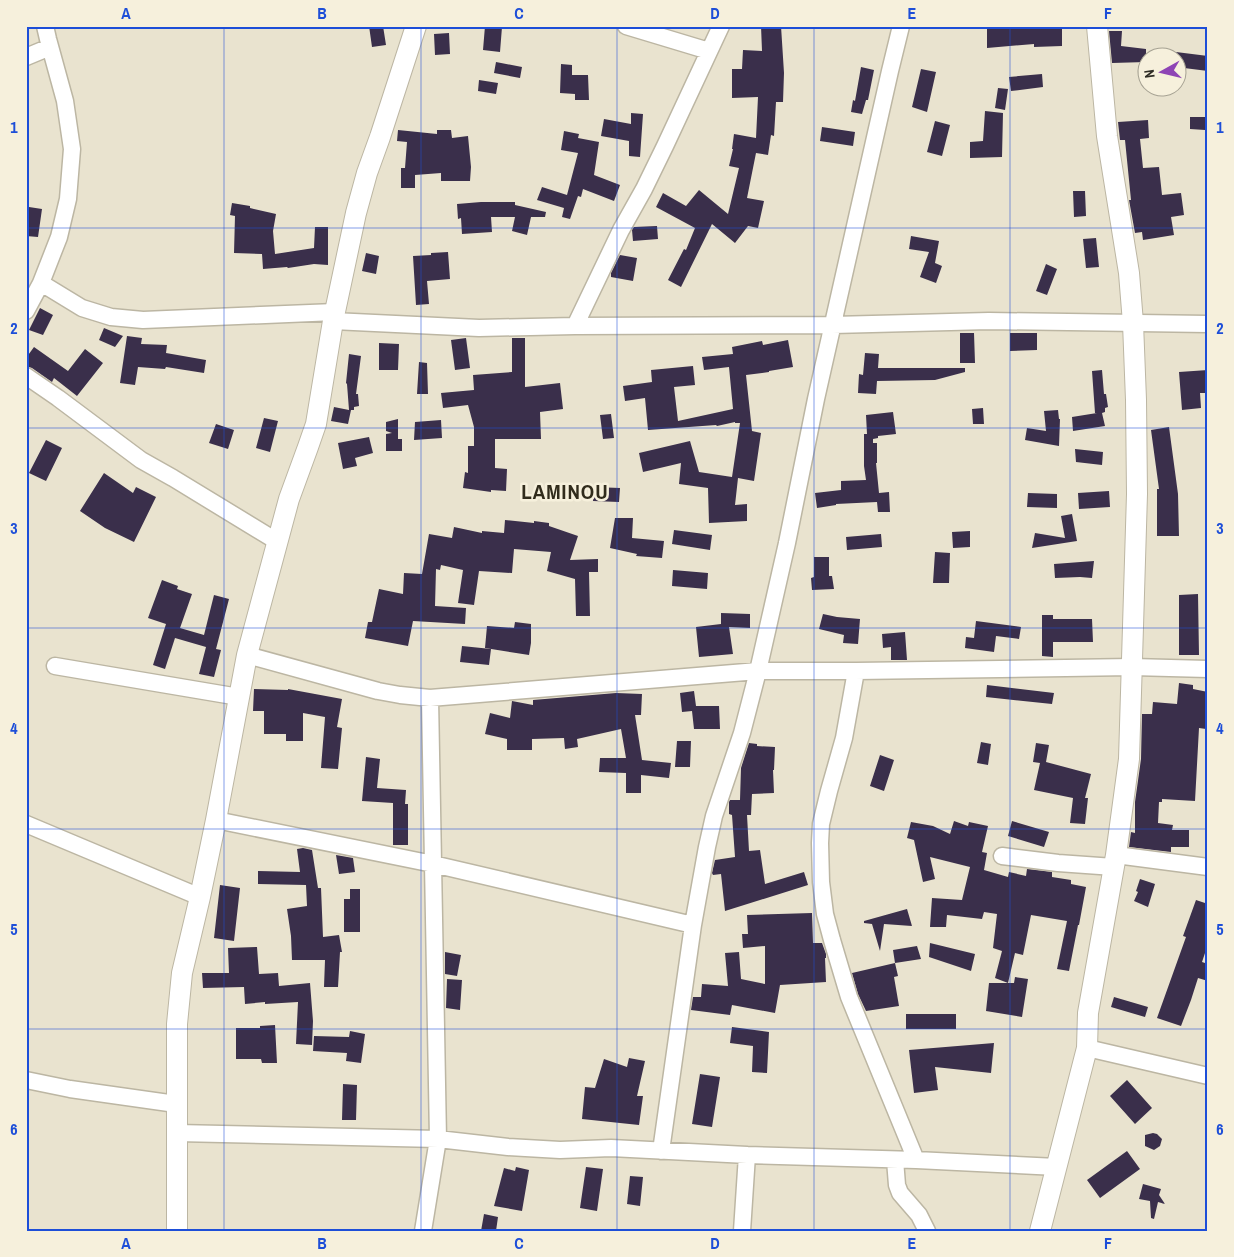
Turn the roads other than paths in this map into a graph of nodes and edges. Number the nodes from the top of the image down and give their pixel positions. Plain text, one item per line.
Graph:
1 (45, 26) edge
2 (416, 26) edge
3 (626, 26) edge
4 (721, 26) edge
5 (901, 26) edge
6 (1097, 26) edge
7 (50, 46) junction
8 (709, 51) junction
9 (26, 57) edge
10 (40, 283) junction
11 (26, 311) edge
12 (334, 316) junction
13 (1133, 323) junction
14 (1208, 324) edge
15 (833, 325) junction
16 (576, 326) junction
17 (26, 376) edge
18 (278, 542) junction
19 (248, 655) junction
20 (55, 666) dead end
21 (1132, 667) junction
22 (1208, 669) edge
23 (758, 671) junction
24 (856, 671) junction
25 (239, 697) junction
26 (430, 698) junction
27 (216, 820) junction
28 (26, 824) edge
29 (1002, 856) dead end
30 (1115, 861) junction
31 (433, 864) junction
32 (1208, 867) edge
33 (200, 896) junction
34 (693, 925) junction
35 (1087, 1048) junction
36 (1208, 1076) edge
37 (26, 1080) edge
38 (176, 1104) junction
39 (177, 1133) junction
40 (438, 1139) junction
41 (661, 1151) junction
42 (747, 1155) junction
43 (895, 1160) junction
44 (916, 1160) junction
45 (1057, 1167) junction
46 (177, 1231) edge
47 (423, 1231) edge
48 (742, 1231) edge
49 (927, 1231) edge
50 (1040, 1231) edge

1 - 7 street
2 - 12 street
3 - 8 street
4 - 8 street
5 - 15 street
6 - 13 street
7 - 9 street
7 - 10 street
8 - 16 street
10 - 11 street
10 - 12 street
12 - 16 street
12 - 18 street
13 - 14 street
13 - 15 street
13 - 21 street
15 - 16 street
15 - 23 street
17 - 18 street
18 - 19 street
19 - 25 street
19 - 26 street
20 - 25 street
21 - 22 street
21 - 24 street
21 - 30 street
23 - 24 street
23 - 26 street
23 - 34 street
24 - 44 street
25 - 27 street
26 - 31 street
27 - 31 street
27 - 33 street
28 - 33 street
29 - 30 street
30 - 32 street
30 - 35 street
31 - 34 street
31 - 40 street
33 - 38 street
34 - 41 street
35 - 36 street
35 - 45 street
37 - 38 street
38 - 39 street
39 - 40 street
39 - 46 street
40 - 41 street
40 - 47 street
41 - 42 street
42 - 43 street
42 - 48 street
43 - 44 street
43 - 49 street
44 - 45 street
45 - 50 street

